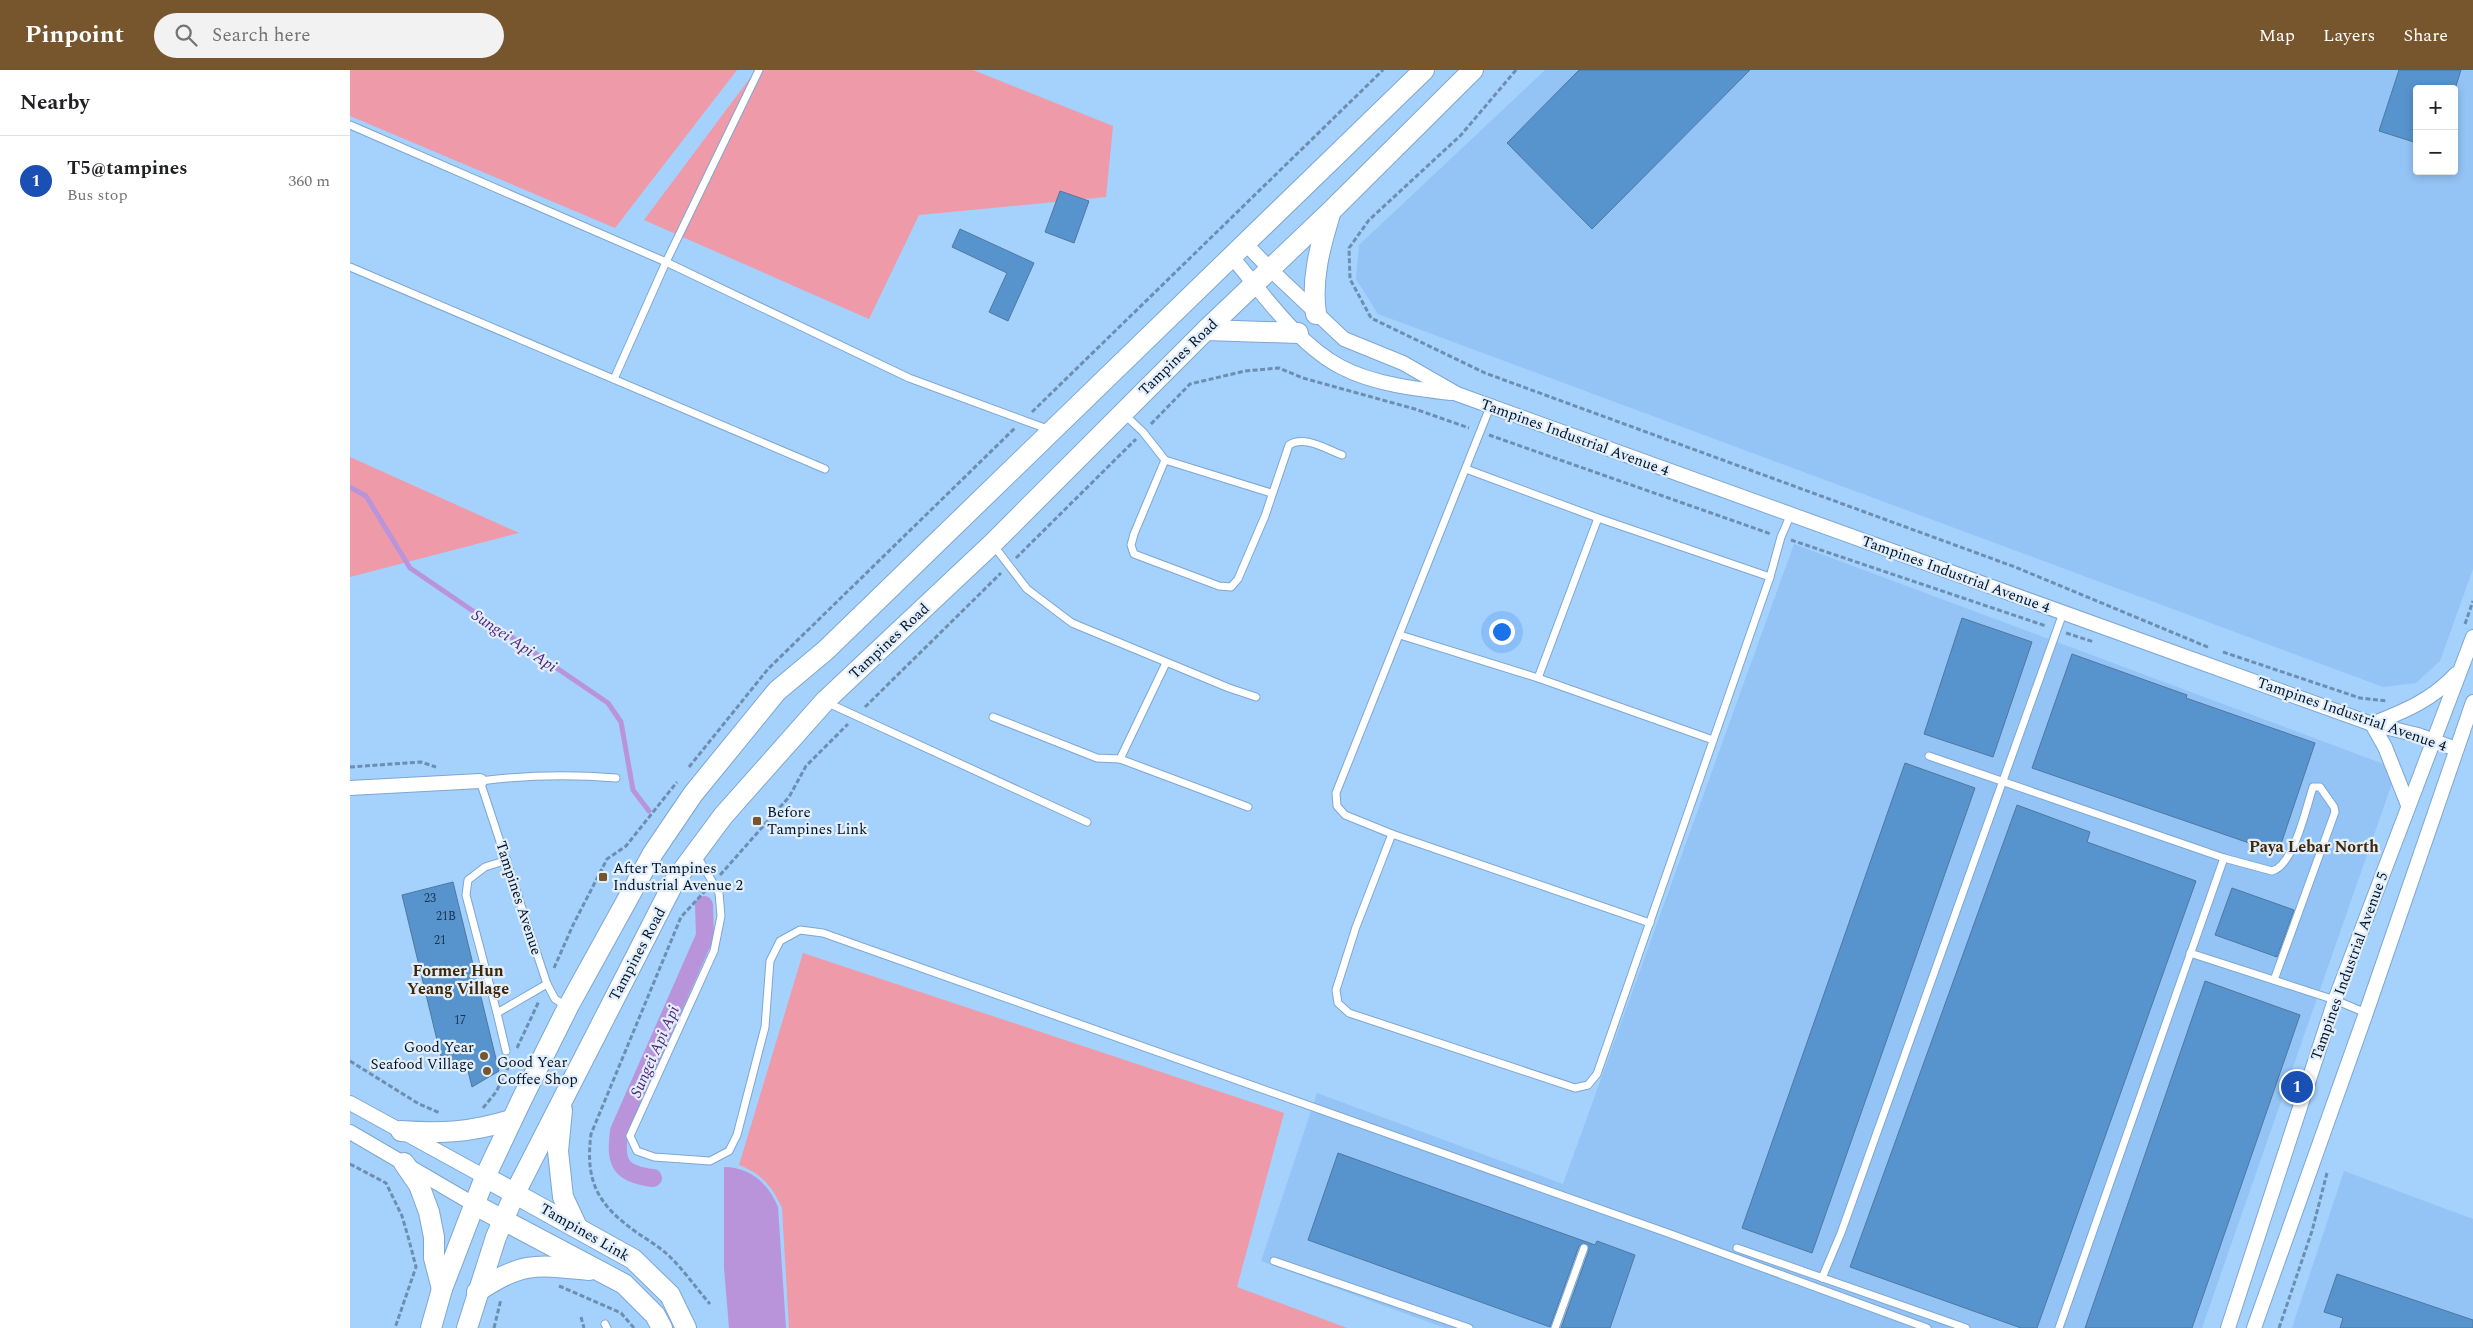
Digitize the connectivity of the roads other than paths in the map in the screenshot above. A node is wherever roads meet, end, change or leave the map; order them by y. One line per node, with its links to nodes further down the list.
1 (759, 70): 7 (lane)
2 (1424, 70): 6 (main road)
3 (1474, 70): 5 (main road, Tampines Road)
4 (350, 125): 7 (lane)
5 (1330, 212): 9 (main road, Tampines Road); 11 (main road)
6 (1238, 250): 9 (street, Tampines Industrial Avenue 4); 10 (street, Tampines Industrial Avenue 4); 18 (main road)
7 (666, 262): 14 (lane); 18 (lane)
8 (350, 267): 14 (lane)
9 (1270, 269): 10 (main road, Tampines Road); 11 (street, Tampines Industrial Avenue 4)
10 (1255, 283): 12 (main road, Tampines Road); 13 (street, Tampines Industrial Avenue 4)
11 (1316, 314): 15 (street, Tampines Industrial Avenue 4)
12 (1206, 330): 13 (main road); 17 (main road, Tampines Road)
13 (1298, 333): 15 (street, Tampines Industrial Avenue 4)
14 (614, 379): 21 (lane)
15 (1457, 394): 16 (street, Tampines Industrial Avenue 4)
16 (1490, 407): 22 (lane); 24 (street, Tampines Industrial Avenue 4)
17 (1122, 412): 20 (lane); 26 (main road, Tampines Road)
18 (1053, 431): 60 (main road)
19 (1342, 454): 23 (lane)
20 (1165, 460): 23 (lane); 23 (lane)
21 (825, 469)
22 (1466, 469): 25 (lane); 30 (lane)
23 (1272, 492)
24 (1791, 514): 27 (lane); 28 (street, Tampines Industrial Avenue 4)
25 (1598, 518): 27 (lane); 33 (lane)
26 (992, 544): 31 (lane); 35 (main road, Tampines Road)
27 (1770, 577): 39 (lane)
28 (2062, 613): 38 (street, Tampines Industrial Avenue 4); 46 (lane)
29 (2468, 633): 32 (street, Tampines Industrial Avenue 5)
30 (1400, 635): 33 (lane); 51 (lane)
31 (1166, 663): 34 (lane); 43 (lane)
32 (2462, 667): 38 (street); 40 (street, Tampines Industrial Avenue 5)
33 (1538, 678): 39 (lane)
34 (1256, 696)
35 (825, 701): 50 (lane); 52 (main road, Tampines Road)
36 (2473, 702): 41 (street, Tampines Industrial Avenue 5)
37 (993, 717): 43 (lane)
38 (2372, 724): 40 (street, Tampines Industrial Avenue 4); 48 (street)
39 (1713, 740): 55 (lane)
40 (2434, 740): 41 (street, Tampines Industrial Avenue 4); 48 (street, Tampines Industrial Avenue 5)
41 (2456, 749): 62 (street, Tampines Industrial Avenue 5)
42 (1929, 756): 46 (lane)
43 (1120, 759): 49 (lane)
44 (616, 778): 45 (lane)
45 (480, 781): 47 (street); 54 (lane, Tampines Avenue)
46 (2003, 781): 53 (lane); 79 (lane)
47 (350, 788)
48 (2408, 805): 59 (street, Tampines Industrial Avenue 5)
49 (1248, 807)
50 (1087, 822)
51 (1392, 834): 55 (lane); 55 (lane)
52 (695, 851): 64 (main road, Tampines Road); 88 (lane)
53 (2224, 858): 56 (lane); 57 (lane)
54 (507, 860): 58 (lane, Tampines Avenue); 61 (lane)
55 (1650, 923)
56 (2190, 954): 57 (lane); 90 (lane)
57 (2274, 980): 59 (lane)
58 (547, 984): 60 (lane, Tampines Avenue); 61 (lane)
59 (2335, 1000): 62 (lane); 91 (street, Tampines Industrial Avenue 5)
60 (568, 1007): 66 (main road)
61 (498, 1013): 63 (lane)
62 (2366, 1013): 92 (street, Tampines Industrial Avenue 5)
63 (506, 1051)
64 (563, 1100): 71 (main road, Tampines Road); 74 (main road)
65 (350, 1102): 67 (street)
66 (512, 1120): 67 (main road); 70 (main road)
67 (401, 1131): 70 (street)
68 (350, 1132): 69 (street)
69 (404, 1163): 72 (street); 80 (main road)
70 (485, 1178): 71 (main road, Tampines Link); 72 (main road)
71 (514, 1193): 73 (main road, Tampines Road); 74 (main road, Tampines Link)
72 (474, 1204): 73 (main road, Tampines Link); 80 (main road)
73 (503, 1219): 78 (main road, Tampines Link); 81 (main road, Tampines Road)
74 (578, 1227): 85 (main road, Tampines Link)
75 (1584, 1248): 87 (lane)
76 (1737, 1248): 79 (lane)
77 (1274, 1261): 86 (lane)
78 (599, 1270): 81 (main road); 84 (main road, Tampines Link)
79 (1822, 1278): 89 (lane)
80 (442, 1289): 82 (main road)
81 (477, 1292): 83 (main road, Tampines Road)
82 (431, 1328)
83 (467, 1328)
84 (662, 1328)
85 (686, 1328)
86 (1469, 1328)
87 (1555, 1328)
88 (1927, 1328)
89 (1966, 1328)
90 (2059, 1328)
91 (2228, 1328)
92 (2254, 1328)

